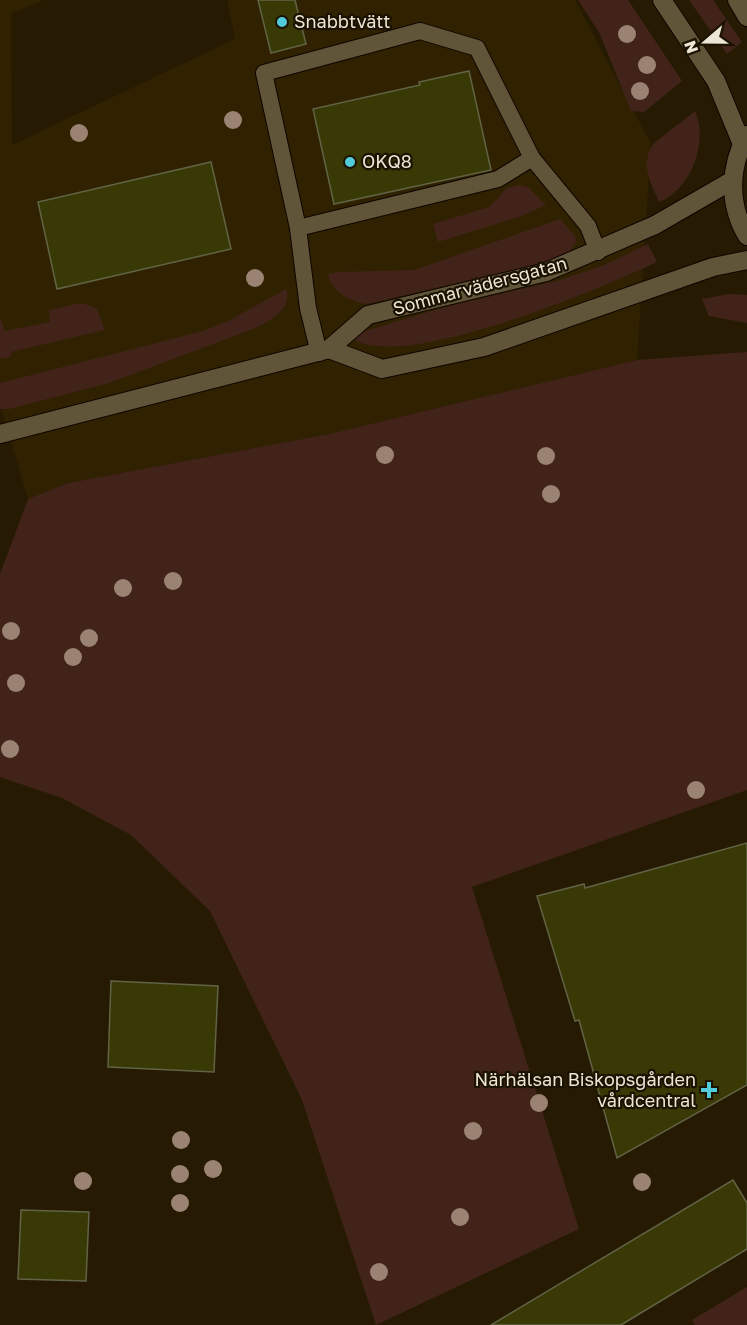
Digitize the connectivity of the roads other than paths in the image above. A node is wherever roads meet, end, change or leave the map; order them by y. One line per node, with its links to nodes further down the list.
1 (662, 0): 4 (street)
2 (737, 0): 3 (street)
3 (747, 17)
4 (744, 139): 6 (street)
5 (532, 158): 7 (lane); 7 (lane); 9 (lane)
6 (733, 180): 8 (street); 9 (street, Sommarvädersgatan)
7 (298, 228): 11 (lane)
8 (747, 236)
9 (597, 252): 11 (street, Sommarvädersgatan)
10 (747, 260): 11 (street)
11 (324, 351): 12 (street, Sommarvädersgatan)
12 (0, 434)

